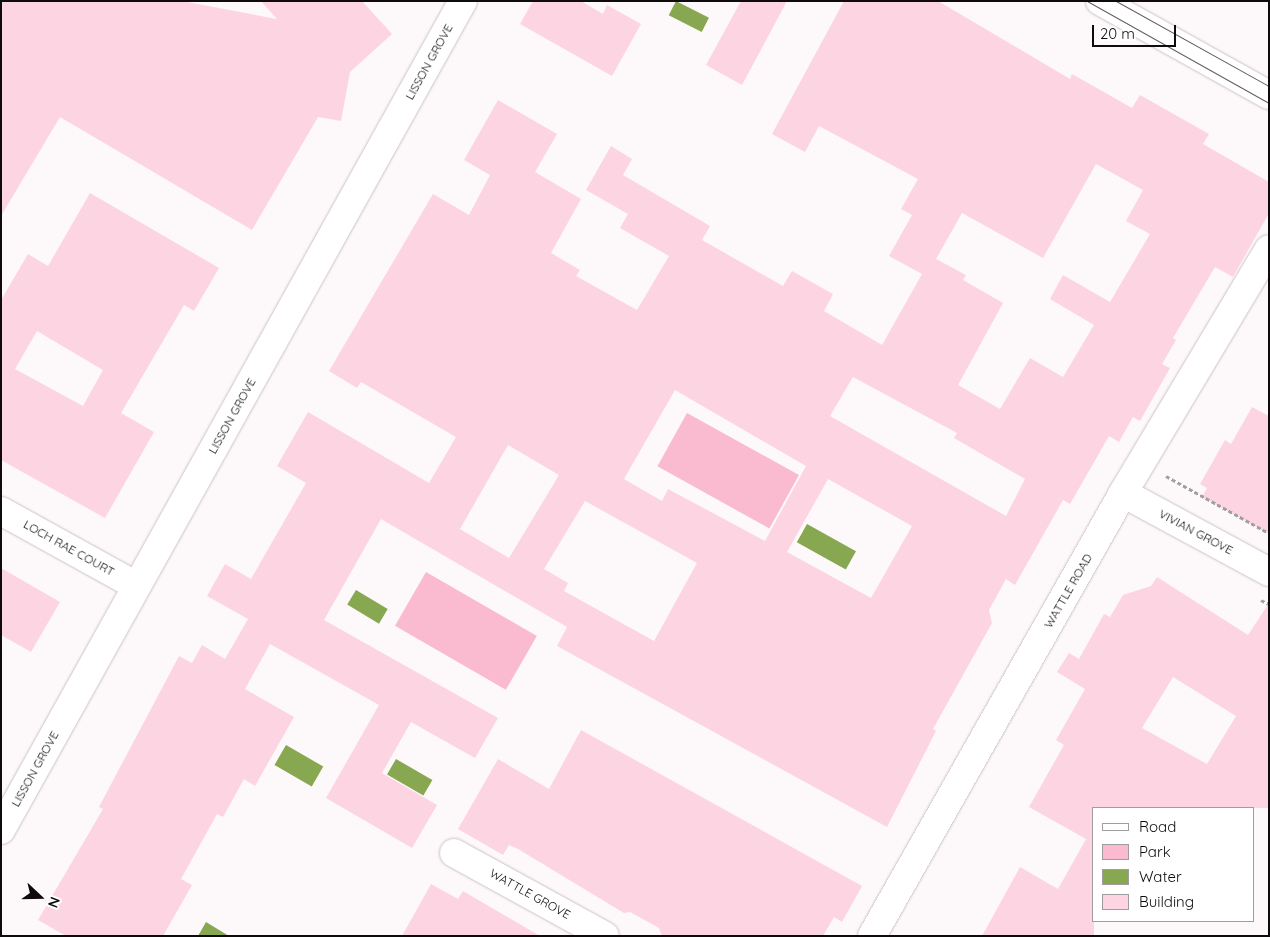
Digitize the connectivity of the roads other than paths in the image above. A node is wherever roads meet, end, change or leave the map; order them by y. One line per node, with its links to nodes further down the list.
1 (463, 1): 8 (street, LISSON GROVE)
2 (1100, 1): 3 (street)
3 (1267, 91)
4 (1269, 249): 5 (street, WATTLE ROAD)
5 (1123, 493): 7 (street, VIVIAN GROVE); 12 (street, WATTLE ROAD)
6 (1, 511): 8 (street, LOCH RAE COURT)
7 (1269, 572)
8 (137, 586): 9 (street, LISSON GROVE)
9 (1, 830)
10 (454, 853): 11 (street, WATTLE GROVE)
11 (605, 936)
12 (872, 936)

